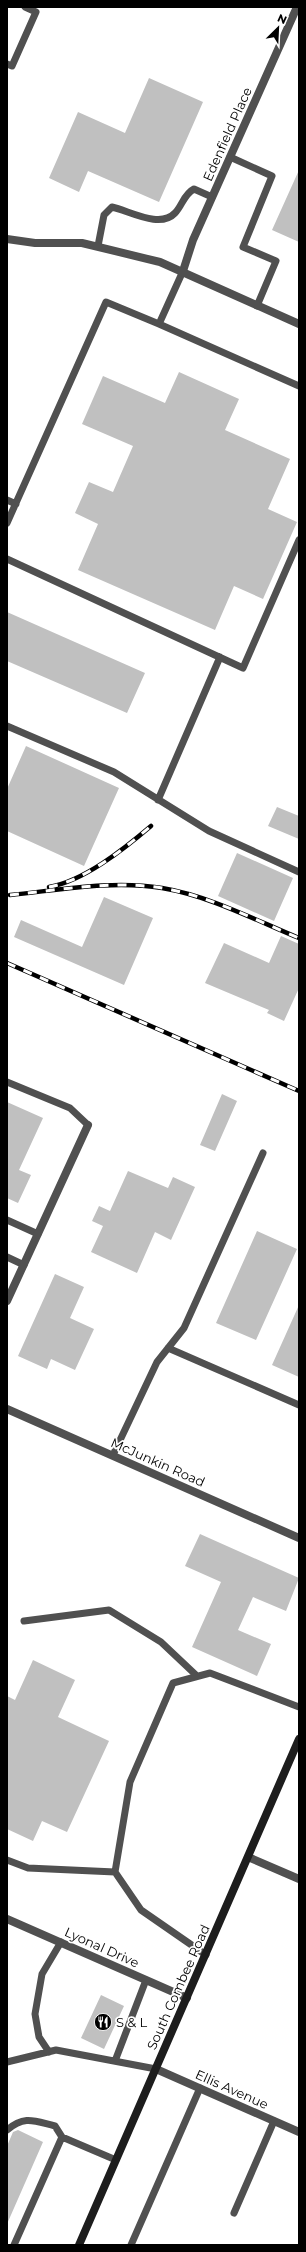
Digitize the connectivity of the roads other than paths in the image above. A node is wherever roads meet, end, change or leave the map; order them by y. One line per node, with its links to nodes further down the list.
1 (25, 7): 3 (lane)
2 (297, 7): 4 (street, Edenfield Place)
3 (7, 64)
4 (230, 157): 5 (street, Edenfield Place); 9 (lane)
5 (212, 197): 7 (lane); 8 (street, Edenfield Place)
6 (7, 240): 7 (street)
7 (98, 246): 8 (street)
8 (182, 271): 9 (street); 10 (lane)
9 (257, 306): 11 (street)
10 (159, 324): 12 (lane); 14 (lane)
11 (299, 324)
12 (299, 386)
13 (7, 500): 14 (lane)
14 (16, 504): 15 (lane)
15 (7, 523)
16 (299, 540): 18 (lane)
17 (7, 559): 18 (lane)
18 (220, 657): 20 (lane)
19 (7, 726): 20 (lane)
20 (158, 800): 21 (lane)
21 (299, 872)
22 (7, 1082): 23 (lane)
23 (88, 1125): 26 (street)
24 (263, 1152): 30 (lane)
25 (7, 1220): 26 (lane)
26 (38, 1234): 28 (street)
27 (7, 1257): 28 (lane)
28 (24, 1265): 29 (street)
29 (7, 1301)
30 (168, 1348): 31 (lane); 33 (lane)
31 (299, 1404)
32 (7, 1408): 33 (street, McJunkin Road)
33 (113, 1455): 34 (street, McJunkin Road)
34 (299, 1538)
35 (24, 1621): 36 (lane)
36 (198, 1676): 37 (lane); 41 (lane)
37 (299, 1707)
38 (299, 1739): 39 (main road, South Combee Road)
39 (248, 1856): 42 (street); 45 (main road, South Combee Road)
40 (7, 1860): 41 (lane)
41 (115, 1872): 45 (lane)
42 (299, 1879)
43 (7, 1919): 44 (street, Lyonal Drive)
44 (61, 1942): 46 (street, Lyonal Drive); 48 (lane)
45 (206, 1955): 47 (main road, South Combee Road)
46 (146, 1980): 47 (street, Lyonal Drive); 49 (lane)
47 (187, 1998): 51 (main road, South Combee Road)
48 (50, 2052): 49 (lane); 50 (lane)
49 (115, 2061): 51 (lane)
50 (7, 2062)
51 (156, 2069): 52 (street, Ellis Avenue); 57 (main road, South Combee Road)
52 (200, 2088): 53 (street, Ellis Avenue); 61 (lane)
53 (274, 2121): 55 (street, Ellis Avenue); 58 (lane)
54 (7, 2130): 56 (lane)
55 (299, 2132)
56 (62, 2137): 57 (lane); 59 (lane)
57 (116, 2160): 60 (main road, South Combee Road)
58 (234, 2213)
59 (14, 2245)
60 (79, 2245)
61 (131, 2245)

